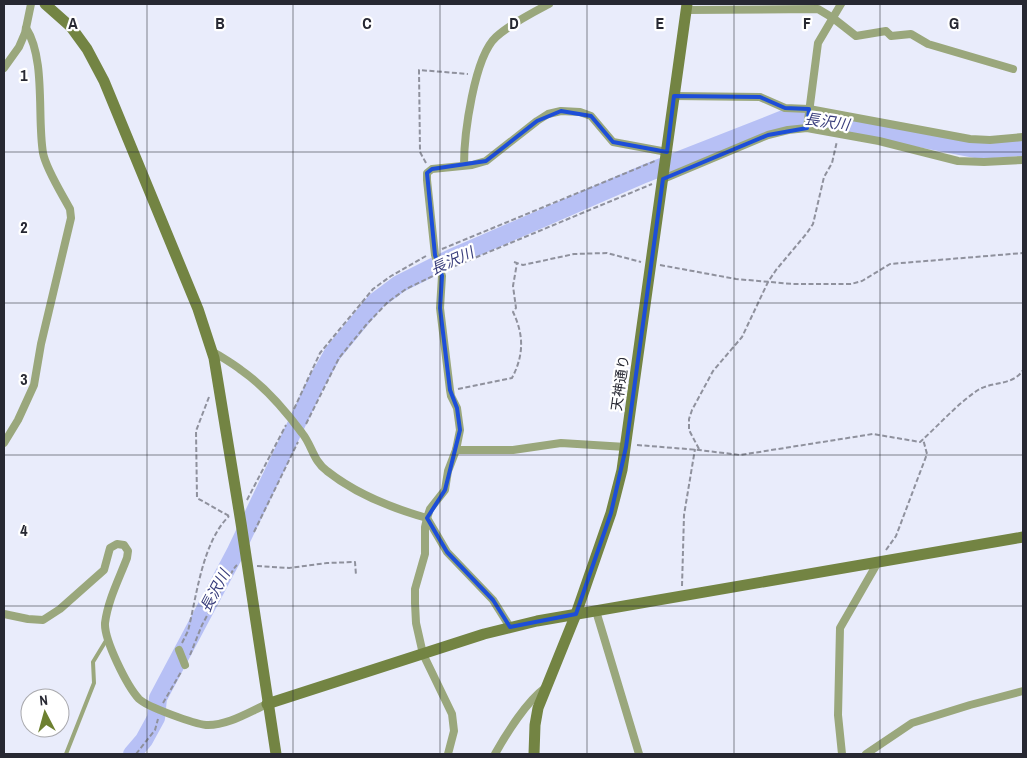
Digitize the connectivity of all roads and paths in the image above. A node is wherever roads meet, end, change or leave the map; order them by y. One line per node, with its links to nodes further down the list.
1 (31, 4): 7 (street)
2 (45, 4): 26 (street)
3 (549, 4): 10 (street)
4 (841, 4): 6 (street)
5 (686, 7): 6 (street); 11 (street, 天神通り)
6 (833, 18): 9 (street); 12 (street)
7 (26, 28): 8 (street); 33 (street)
8 (4, 68)
9 (1013, 69)
10 (478, 75): 18 (street); 19 (path)
11 (674, 96): 12 (street); 16 (street, 天神通り)
12 (809, 109): 13 (street); 15 (street)
13 (807, 128): 14 (street); 20 (street)
14 (839, 134): 17 (street); 25 (path)
15 (1023, 137)
16 (666, 155): 18 (street); 20 (street, 天神通り); 21 (path)
17 (1023, 160)
18 (464, 165): 19 (street)
19 (430, 170): 21 (street)
20 (663, 178): 23 (street, 天神通り); 24 (path)
21 (435, 253): 24 (street); 30 (path)
22 (1023, 253): 25 (path)
23 (652, 264): 25 (path); 29 (path); 34 (street, 天神通り)
24 (441, 272): 29 (street); 31 (path)
25 (768, 282): 37 (path)
26 (212, 351): 28 (street); 30 (street)
27 (1023, 370): 32 (path)
28 (218, 386): 38 (street); 38 (path)
29 (450, 390): 36 (street)
30 (291, 419): 31 (street); 38 (path)
31 (302, 432): 39 (street); 41 (path)
32 (923, 439): 37 (path); 42 (path)
33 (4, 443)
34 (627, 446): 35 (path); 36 (street); 48 (street, 天神通り)
35 (695, 449): 37 (path); 45 (path)
36 (456, 450): 39 (street)
37 (699, 450)
38 (234, 514): 41 (street); 51 (path)
39 (427, 518): 49 (street); 52 (street)
40 (1023, 537): 42 (street)
41 (245, 547): 43 (street)
42 (878, 562): 45 (street); 64 (street)
43 (248, 566): 44 (path); 56 (street)
44 (356, 575)
45 (682, 596): 46 (street)
46 (596, 611): 48 (street); 63 (street)
47 (4, 614): 50 (street)
48 (576, 614): 49 (street); 54 (street, 天神通り)
49 (510, 627): 52 (street)
50 (107, 639): 56 (street); 58 (lane)
51 (179, 650): 53 (street)
52 (423, 654): 56 (street); 60 (street)
53 (185, 664)
54 (546, 688): 61 (street); 62 (street, 天神通り)
55 (1023, 691): 57 (street)
56 (267, 704): 59 (street)
57 (871, 753)
58 (66, 754)
59 (276, 754)
60 (448, 754)
61 (496, 754)
62 (534, 754)
63 (639, 754)
64 (842, 754)

